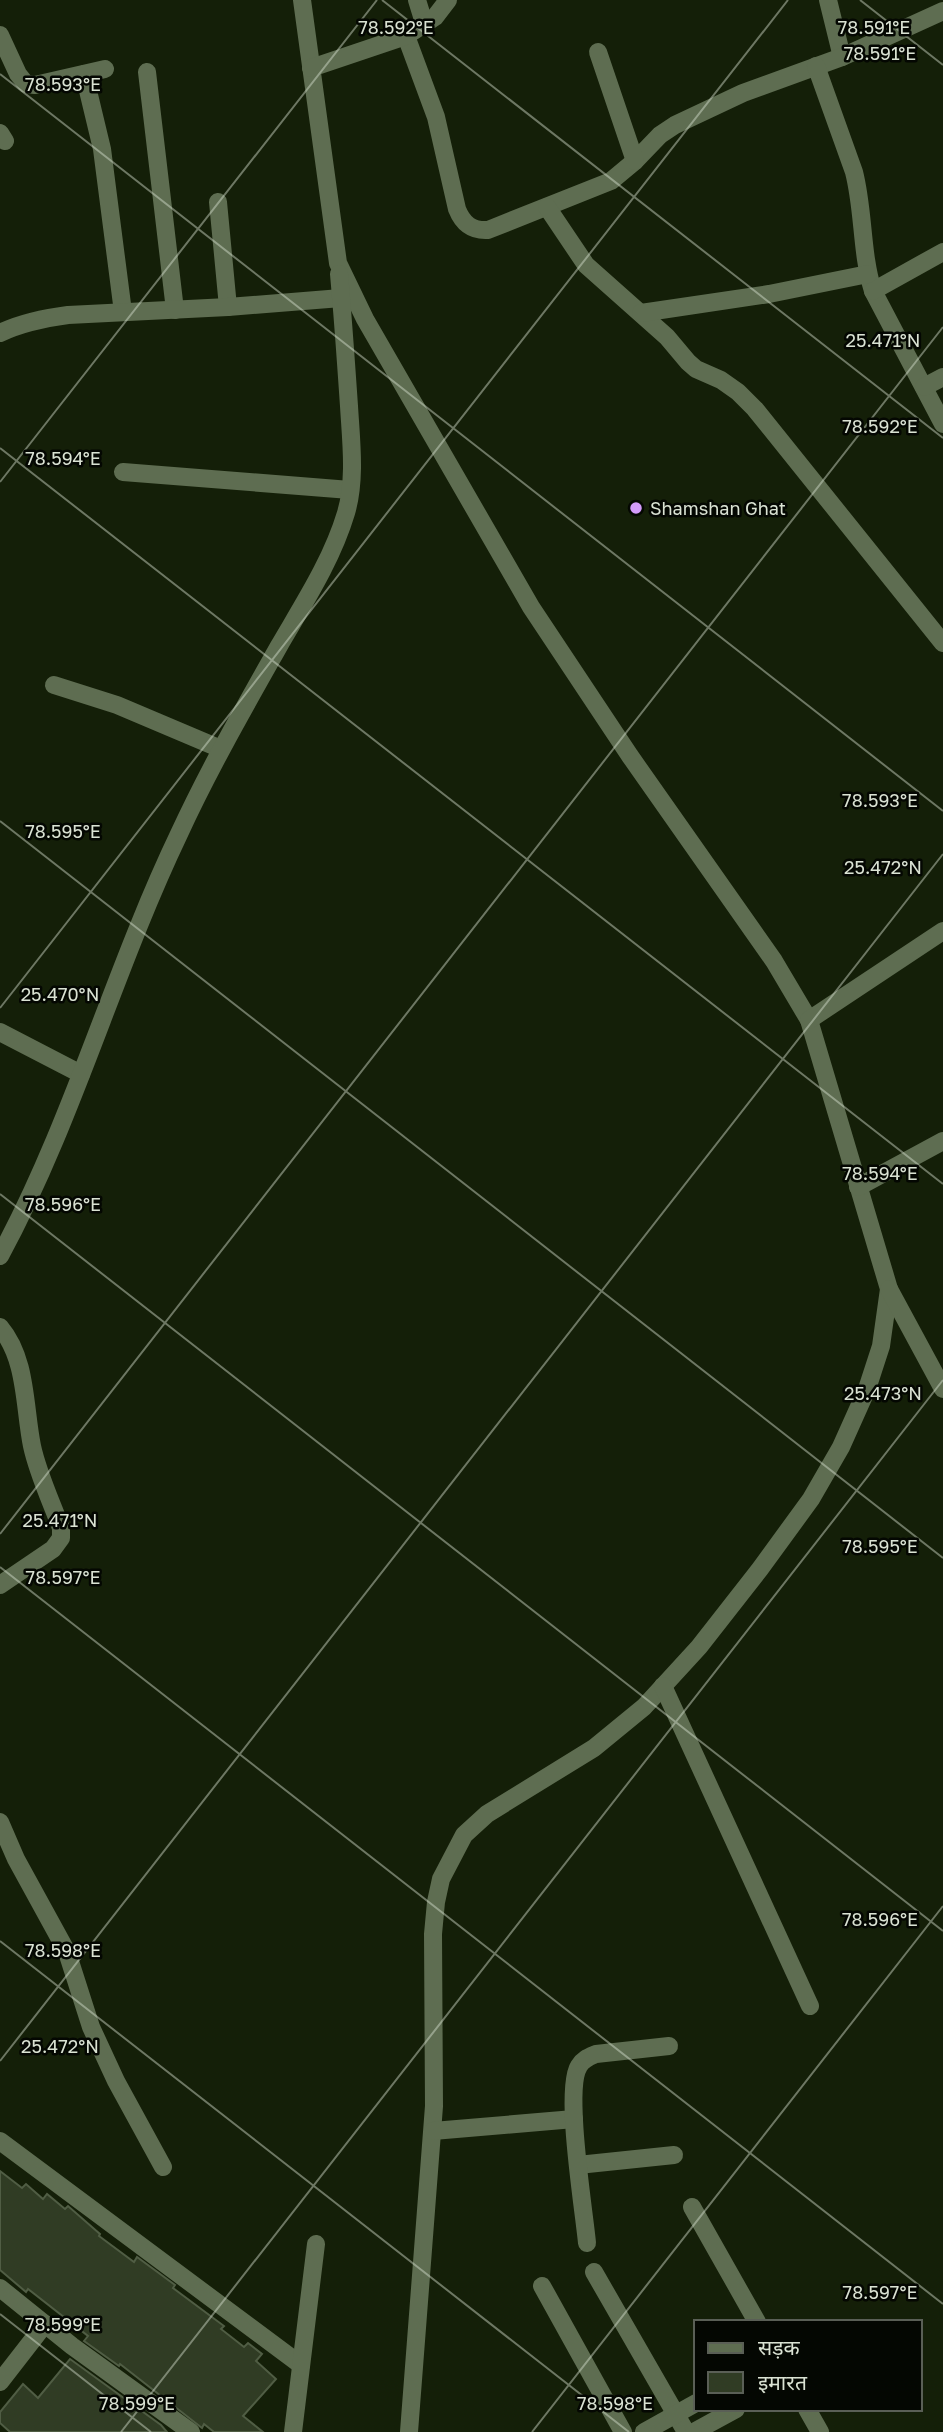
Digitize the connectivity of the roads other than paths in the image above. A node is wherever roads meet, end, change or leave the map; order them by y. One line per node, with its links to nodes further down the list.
1 (302, 0): 12 (street)
2 (417, 0): 6 (street)
3 (448, 0): 6 (street)
4 (828, 0): 10 (street)
5 (943, 10): 10 (street)
6 (425, 26): 8 (street)
7 (0, 34): 15 (street)
8 (407, 36): 12 (street); 18 (street)
9 (597, 52): 16 (street)
10 (842, 57): 11 (street)
11 (816, 66): 16 (street); 21 (street)
12 (311, 68): 20 (street)
13 (105, 69): 15 (street)
14 (146, 72): 24 (street)
15 (84, 75): 25 (street)
16 (635, 161): 18 (street)
17 (218, 202): 23 (street)
18 (547, 207): 26 (street)
19 (943, 252): 21 (street)
20 (338, 263): 22 (street); 37 (street)
21 (870, 283): 26 (street); 29 (street)
22 (341, 298): 23 (street); 32 (street)
23 (228, 307): 24 (street)
24 (175, 310): 25 (street)
25 (123, 312): 27 (street)
26 (641, 313): 33 (street)
27 (4, 327)
28 (943, 377): 29 (street)
29 (924, 387): 30 (street)
30 (943, 424)
31 (123, 472): 32 (street)
32 (350, 490): 35 (street)
33 (943, 643)
34 (54, 685): 35 (street)
35 (221, 749): 39 (street)
36 (943, 931): 37 (street)
37 (809, 1020): 41 (street)
38 (0, 1032): 39 (street)
39 (81, 1074): 42 (street)
40 (943, 1141): 41 (street)
41 (858, 1187): 43 (street)
42 (0, 1256)
43 (888, 1289): 45 (street); 48 (street)
44 (0, 1327): 47 (street)
45 (936, 1360): 46 (street)
46 (943, 1389)
47 (0, 1585)
48 (663, 1686): 50 (street); 53 (street)
49 (0, 1822): 57 (street)
50 (810, 2006)
51 (669, 2046): 52 (street)
52 (574, 2119): 53 (street); 56 (street)
53 (433, 2131): 74 (street)
54 (0, 2141): 66 (street)
55 (674, 2155): 56 (street)
56 (578, 2165): 59 (street)
57 (163, 2166)
58 (692, 2207): 64 (street)
59 (587, 2243)
60 (316, 2244): 66 (street)
61 (594, 2272): 71 (street)
62 (542, 2286): 75 (street)
63 (0, 2288): 65 (street)
64 (756, 2320)
65 (45, 2324): 67 (street); 72 (street)
66 (301, 2365): 73 (street)
67 (0, 2382)
68 (694, 2404): 71 (street)
69 (732, 2411): 78 (street)
70 (808, 2411): 79 (street)
71 (677, 2414): 76 (street); 77 (street)
72 (191, 2432)
73 (293, 2432)
74 (409, 2432)
75 (623, 2432)
76 (644, 2432)
77 (686, 2432)
78 (694, 2432)
79 (820, 2432)

